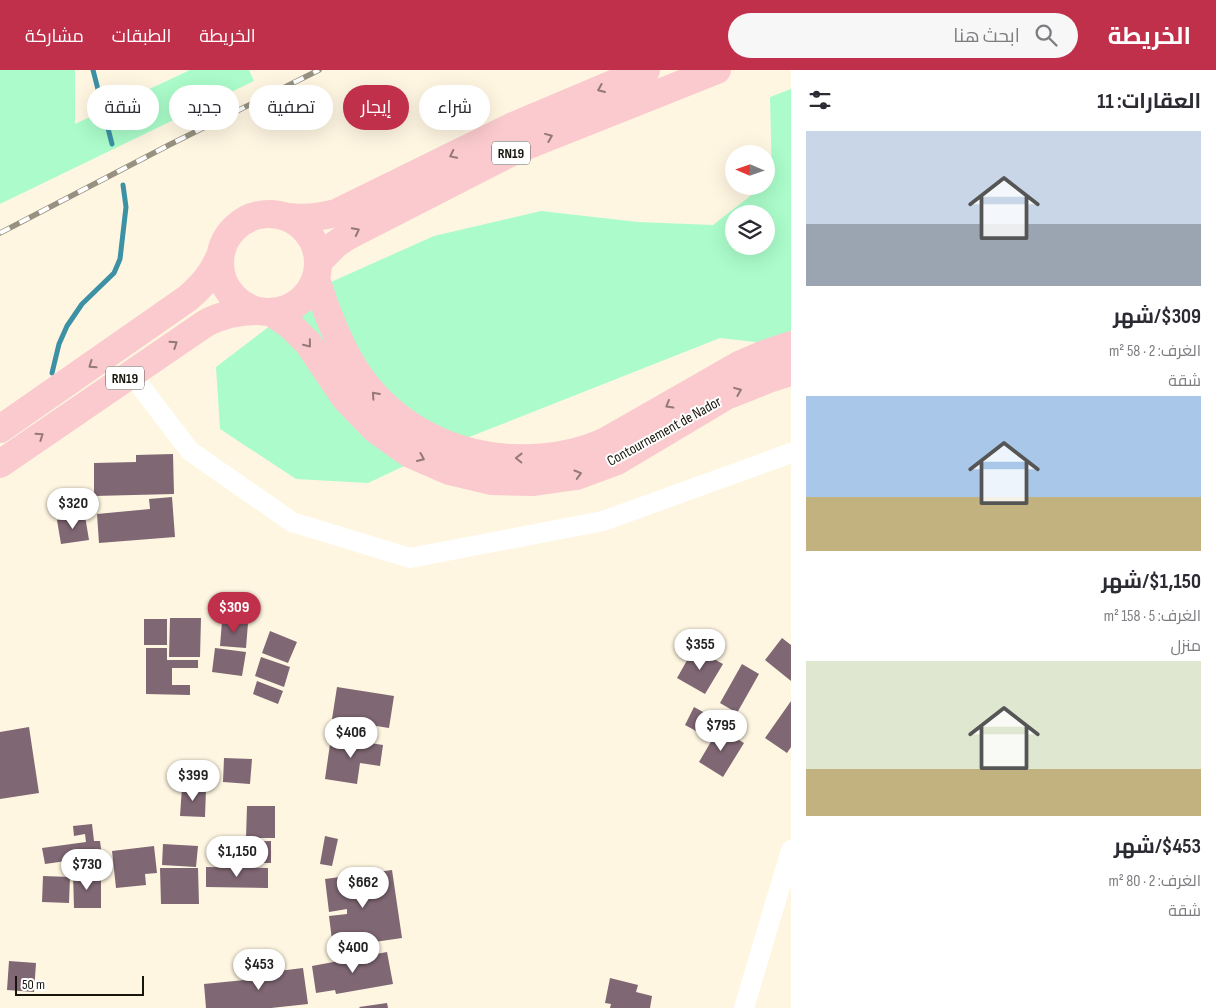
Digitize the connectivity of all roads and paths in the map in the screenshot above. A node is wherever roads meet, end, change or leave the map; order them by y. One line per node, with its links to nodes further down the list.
1 (646, 70): 3 (highway, RN19, one-way to 3)
2 (717, 70): 5 (highway, RN19, one-way to 2)
3 (289, 217): 4 (highway); 5 (highway)
4 (220, 256): 6 (highway); 8 (highway, RN19)
5 (317, 270): 6 (highway); 7 (highway, Contournement de Nador, one-way to 5)
6 (265, 312): 9 (highway, Contournement de Nador, one-way to 9); 10 (highway, RN19, one-way to 6)
7 (791, 345)
8 (116, 349): 10 (highway); 11 (highway, RN19, one-way to 11)
9 (791, 372)
10 (131, 374): 12 (street); 13 (highway, RN19, one-way to 10)
11 (0, 429)
12 (791, 453)
13 (0, 464)
14 (791, 850): 15 (street)
15 (744, 1008)

